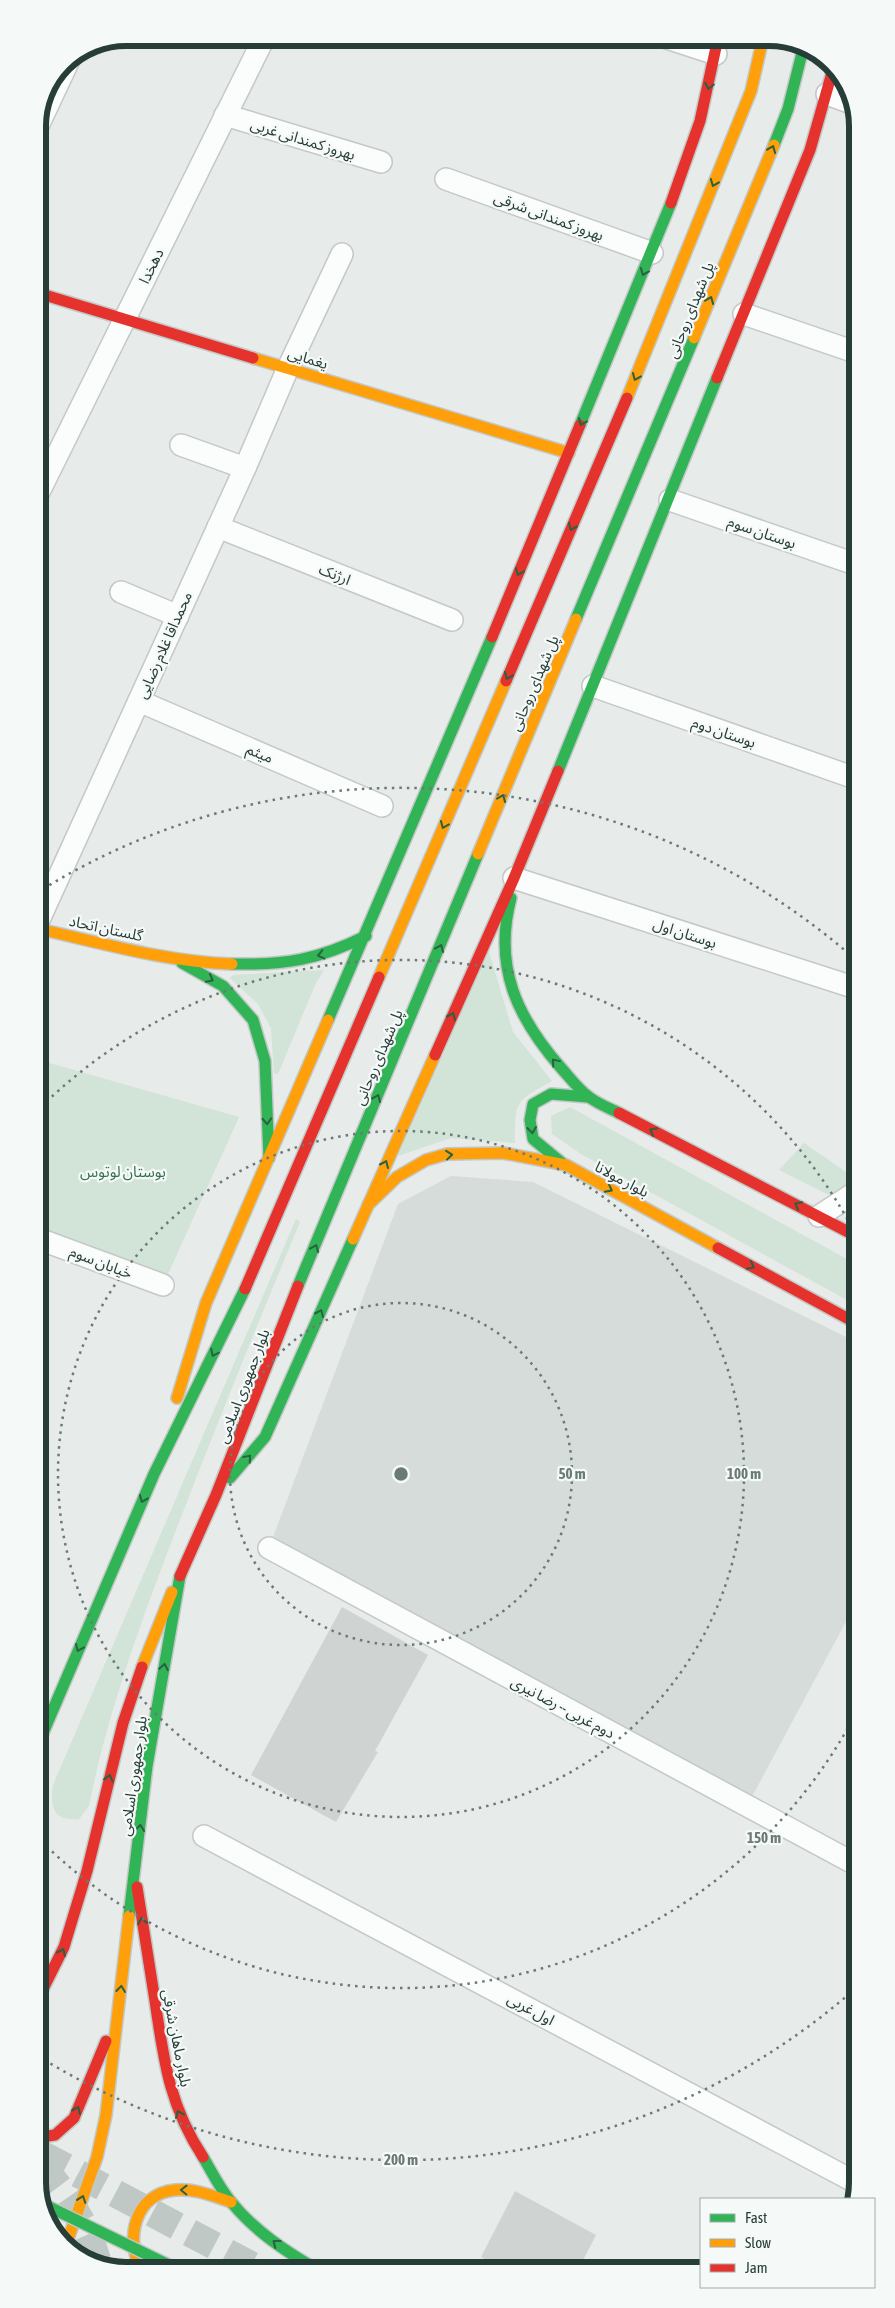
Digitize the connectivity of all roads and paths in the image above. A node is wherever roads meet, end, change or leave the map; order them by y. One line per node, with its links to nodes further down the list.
1 (260, 46): 8 (street, دهخدا)
2 (717, 46): 11 (main road, one-way to 11)
3 (761, 46): 49 (main road, پل شهدای روحانی, one-way to 49)
4 (802, 54): 48 (main road, پل شهدای روحانی, one-way to 4)
5 (831, 77): 6 (main road)
6 (827, 94): 7 (street); 14 (main road)
7 (844, 100)
8 (225, 116): 9 (street, بهروز کمندانی غربی); 15 (street, دهخدا)
9 (381, 162)
10 (446, 179): 11 (street, بهروز کمندانی شرقی)
11 (652, 253): 19 (main road, one-way to 19)
12 (342, 254): 17 (street, محمداقا غلام رضایی)
13 (46, 294): 15 (main road, یغمایی)
14 (744, 314): 16 (street); 22 (main road)
15 (125, 319): 17 (main road, یغمایی); 21 (street, دهخدا)
16 (849, 350)
17 (288, 368): 19 (main road, یغمایی); 20 (street, محمداقا غلام رضایی)
18 (181, 445): 20 (street)
19 (569, 453): 35 (main road, one-way to 35)
20 (245, 468): 23 (street, محمداقا غلام رضایی)
21 (46, 478)
22 (670, 500): 24 (street, بوستان سوم); 28 (main road)
23 (218, 527): 26 (street, محمداقا غلام رضایی); 27 (street, ارژنک)
24 (849, 562)
25 (121, 592): 26 (street)
26 (178, 616): 29 (street, محمداقا غلام رضایی)
27 (452, 620)
28 (593, 686): 30 (street, بوستان دوم); 32 (main road)
29 (139, 701): 31 (street, میثم); 33 (street, محمداقا غلام رضایی)
30 (849, 776)
31 (382, 806)
32 (514, 878): 37 (street, بوستان اول); 38 (main road, one-way to 32); 42 (main road, one-way to 32)
33 (46, 905)
34 (46, 930): 36 (main road, گلستان اتحاد)
35 (366, 936): 36 (main road, one-way to 36); 39 (main road)
36 (167, 956): 39 (main road, one-way to 39)
37 (849, 986)
38 (588, 1097): 40 (main road, one-way to 40); 43 (main road, one-way to 38)
39 (269, 1158): 49 (main road)
40 (566, 1166): 42 (main road, بلوار مولانا, one-way to 40); 47 (main road, بلوار مولانا, one-way to 47)
41 (849, 1197): 43 (street)
42 (366, 1208): 50 (main road, one-way to 42)
43 (819, 1216): 44 (main road)
44 (849, 1232)
45 (46, 1241): 46 (street, خیابان سوم)
46 (163, 1285)
47 (849, 1319)
48 (282, 1325): 50 (main road, بلوار جمهوری اسلامی)
49 (154, 1474): 53 (main road, one-way to 53)
50 (216, 1495): 52 (main road, بلوار جمهوری اسلامی)
51 (269, 1548): 55 (street, دوم غربی -- رضا نیری)
52 (181, 1570): 56 (main road, بلوار جمهوری اسلامی, one-way to 52); 57 (main road, one-way to 52)
53 (46, 1726)
54 (204, 1836): 60 (street, اول غربی)
55 (849, 1861)
56 (135, 1876): 58 (main road, بلوار جمهوری اسلامی, one-way to 56); 61 (main road, بلوار ماهان شرقی, one-way to 56)
57 (46, 1984)
58 (118, 2011): 59 (main road, one-way to 58); 63 (main road, بلوار جمهوری اسلامی, one-way to 58)
59 (46, 2136)
60 (849, 2179)
61 (231, 2202): 64 (main road, one-way to 64); 66 (main road, بلوار ماهان شرقی, one-way to 61)
62 (51, 2208): 65 (main road, bridge)
63 (69, 2237)
64 (136, 2262)
65 (163, 2262)
66 (303, 2262)

